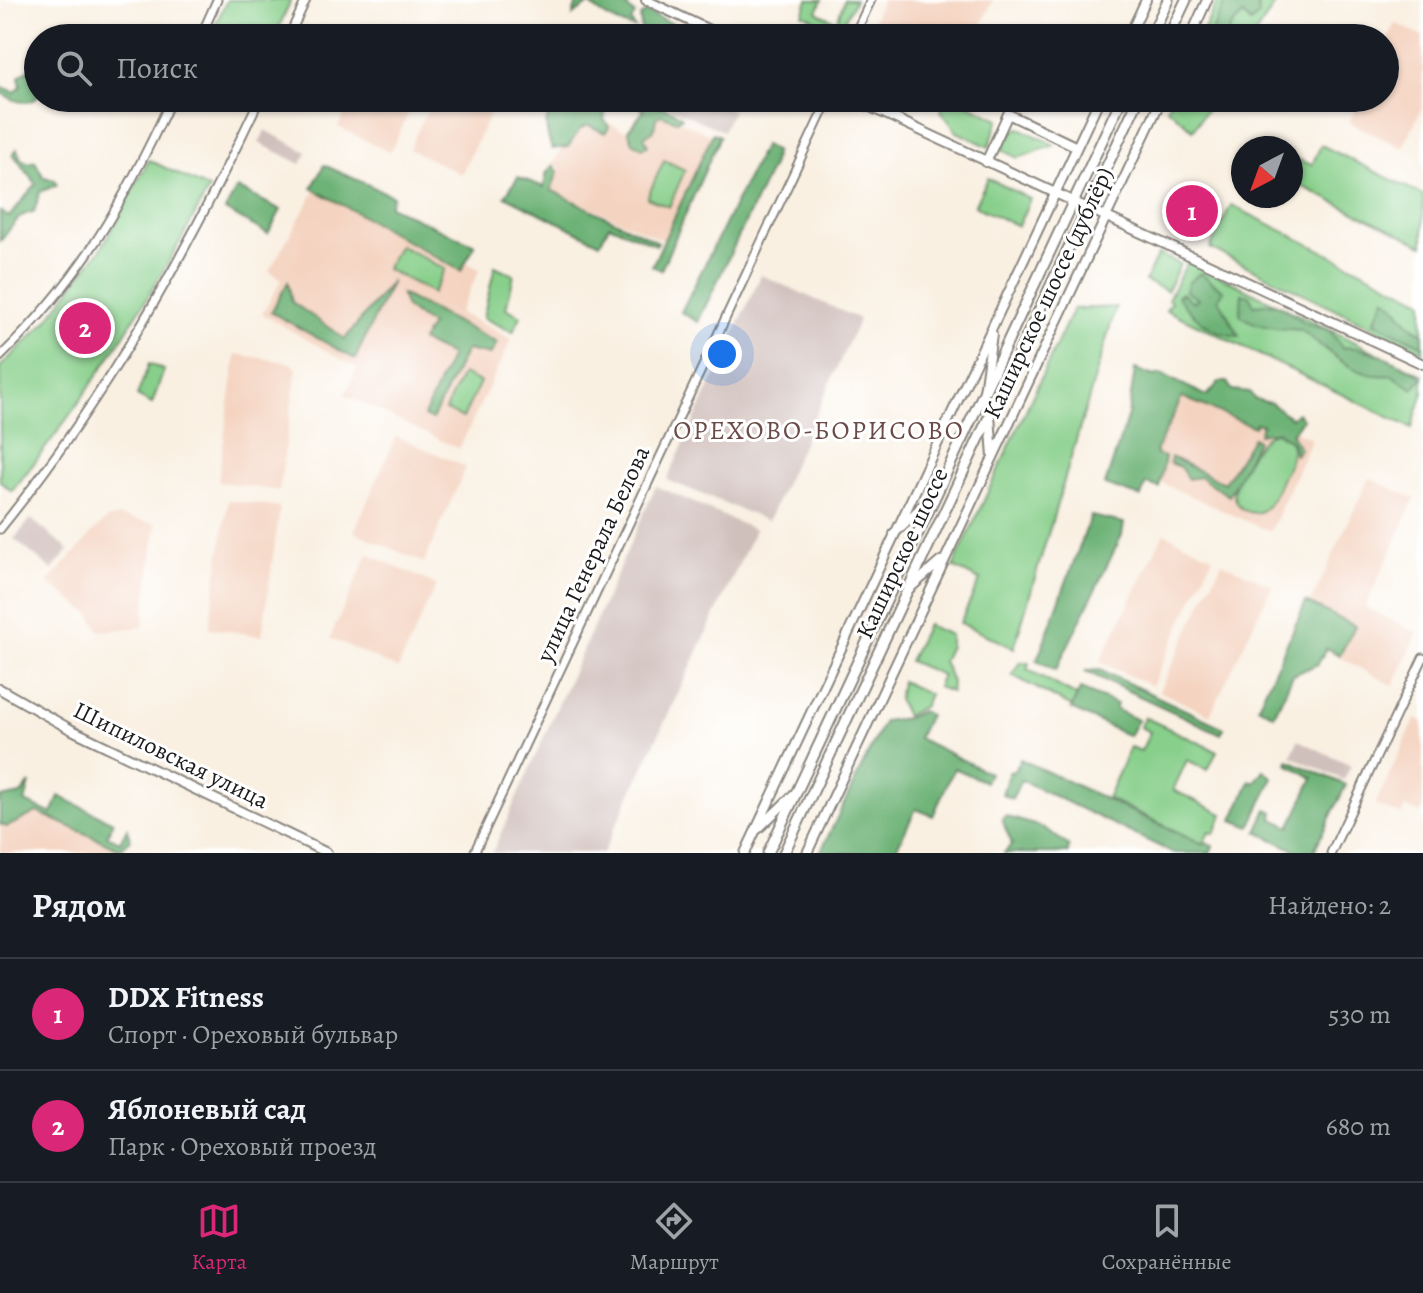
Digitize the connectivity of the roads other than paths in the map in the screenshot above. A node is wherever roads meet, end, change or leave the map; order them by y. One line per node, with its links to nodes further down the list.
1 (217, 0): 9 (street)
2 (306, 0): 10 (street)
3 (646, 0): 11 (main road)
4 (871, 0): 12 (street)
5 (1146, 0): 13 (main road)
6 (1168, 0): 14 (main road)
7 (1186, 0): 15 (main road)
8 (1207, 0): 16 (main road)
9 (206, 24)
10 (295, 24)
11 (697, 24)
12 (860, 24)
13 (1135, 24)
14 (1157, 24)
15 (1175, 24)
16 (1196, 24)
17 (165, 112): 32 (street)
18 (253, 112): 38 (street)
19 (822, 112): 47 (street, улица Генерала Белова)
20 (881, 112): 26 (main road)
21 (1093, 112): 25 (main road, Каширское шоссе (дублёр))
22 (1115, 112): 28 (main road, Каширское шоссе)
23 (1132, 112): 29 (main road, Каширское шоссе)
24 (1156, 112): 30 (main road, Каширское шоссе (дублёр))
25 (1077, 147): 26 (main road); 27 (main road, Каширское шоссе (дублёр))
26 (986, 162): 27 (main road)
27 (1055, 193): 28 (main road); 31 (main road, Каширское шоссе (дублёр))
28 (1073, 202): 29 (main road); 34 (main road, Каширское шоссе)
29 (1087, 208): 30 (main road); 35 (main road, Каширское шоссе)
30 (1107, 217): 33 (main road); 36 (main road, Каширское шоссе (дублёр))
31 (995, 318): 34 (main road); 39 (main road, Каширское шоссе (дублёр))
32 (0, 357)
33 (1423, 364)
34 (983, 397): 37 (main road, Каширское шоссе)
35 (990, 414): 36 (main road); 41 (main road, Каширское шоссе)
36 (993, 458): 40 (main road, Каширское шоссе (дублёр))
37 (941, 487): 39 (main road); 44 (main road, Каширское шоссе)
38 (0, 529)
39 (890, 537): 45 (main road, Каширское шоссе (дублёр))
40 (947, 555): 41 (main road); 51 (main road, Каширское шоссе (дублёр))
41 (906, 591): 50 (main road, Каширское шоссе)
42 (1423, 658): 52 (street)
43 (0, 689): 46 (main road, Шипиловская улица)
44 (798, 791): 45 (main road); 49 (main road, Каширское шоссе)
45 (753, 834): 48 (main road, Каширское шоссе (дублёр))
46 (327, 853)
47 (474, 853)
48 (745, 853)
49 (768, 853)
50 (784, 853)
51 (807, 853)
52 (1331, 853)

